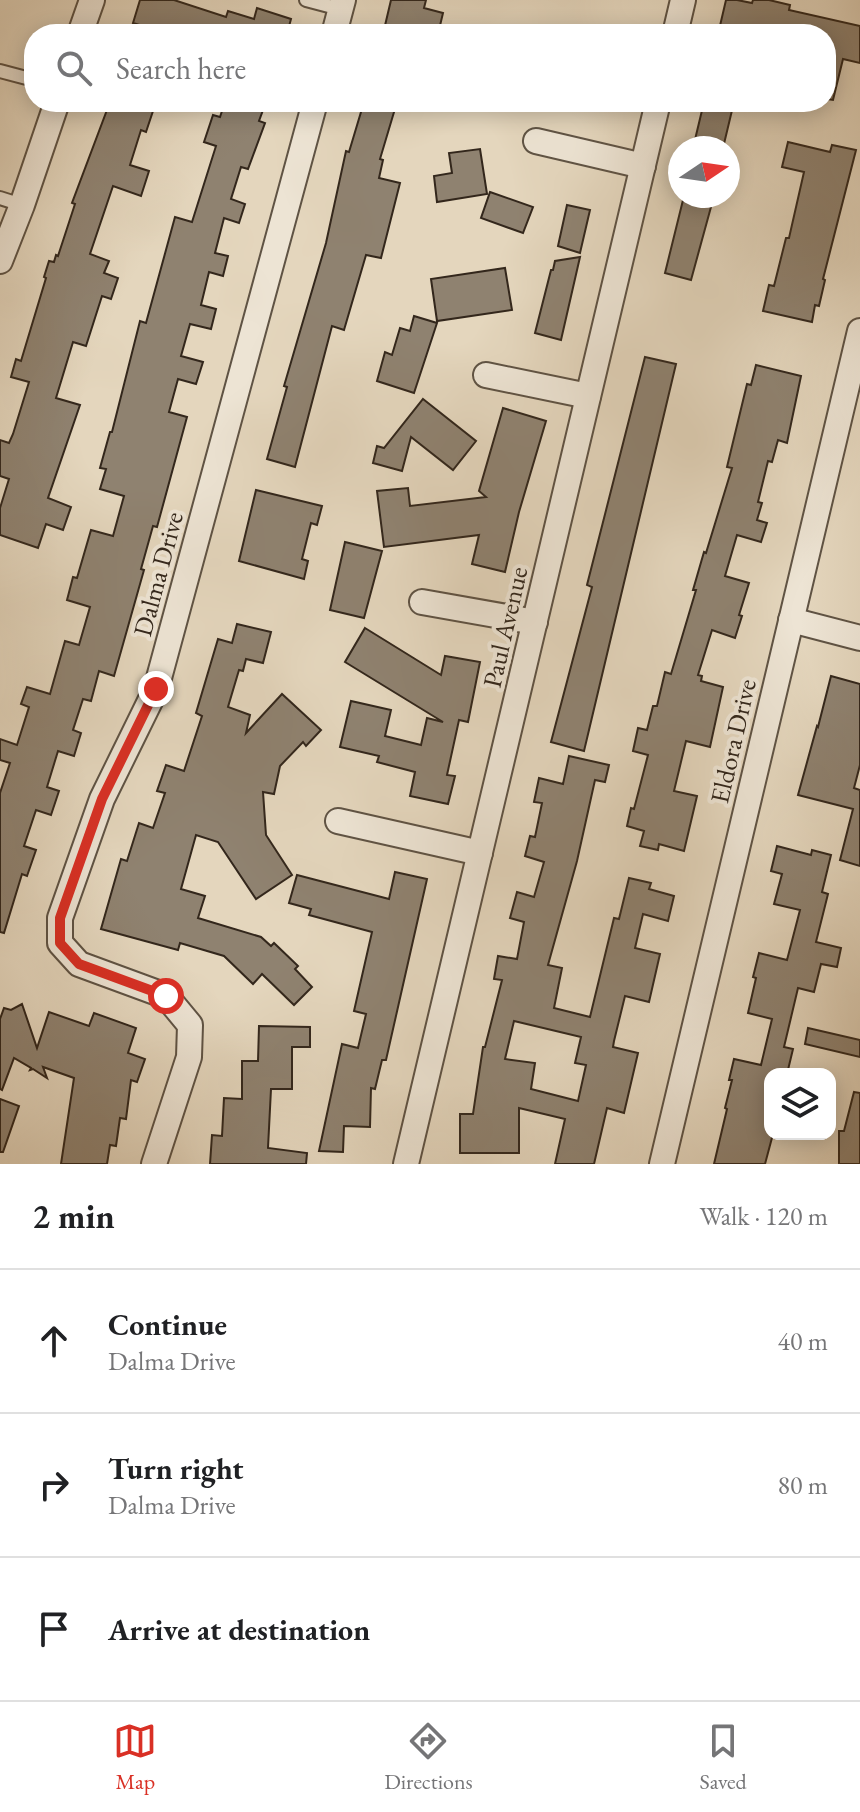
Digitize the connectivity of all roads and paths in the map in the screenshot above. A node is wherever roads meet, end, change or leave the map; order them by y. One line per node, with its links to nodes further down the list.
1 (92, 0): 5 (street)
2 (306, 0): 4 (lane)
3 (683, 0): 7 (street)
4 (342, 4): 6 (street)
5 (84, 24)
6 (337, 24)
7 (677, 24)
8 (0, 71): 9 (lane)
9 (24, 77)
10 (52, 112): 15 (street)
11 (312, 112): 26 (street, Dalma Drive)
12 (656, 112): 14 (street, Paul Avenue)
13 (536, 141): 14 (street)
14 (643, 166): 19 (street, Paul Avenue)
15 (11, 202): 16 (street)
16 (0, 261)
17 (860, 331): 21 (street, Eldora Drive)
18 (486, 375): 19 (street)
19 (588, 396): 22 (street, Paul Avenue)
20 (422, 602): 22 (street)
21 (791, 620): 23 (street); 28 (street, Eldora Drive)
22 (535, 622): 25 (street, Paul Avenue)
23 (860, 638)
24 (338, 821): 25 (street)
25 (480, 853): 27 (street, Paul Avenue)
26 (154, 1164)
27 (406, 1164)
28 (662, 1164)

